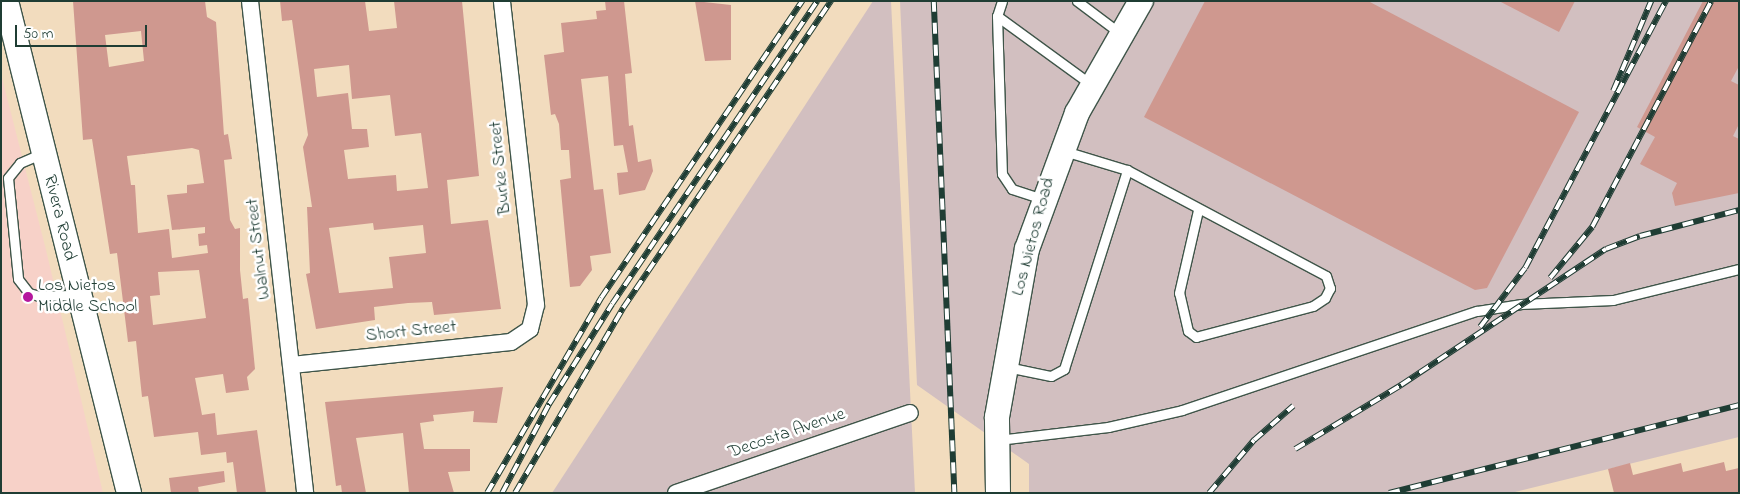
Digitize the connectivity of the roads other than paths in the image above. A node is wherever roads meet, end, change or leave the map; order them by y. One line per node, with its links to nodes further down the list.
1 (6, 1): 11 (street, Rivera Road)
2 (250, 1): 18 (street, Walnut Street)
3 (502, 1): 17 (street, Burke Street)
4 (1002, 1): 7 (lane)
5 (1077, 1): 8 (lane)
6 (1141, 1): 8 (street, Los Nietos Road)
7 (997, 16): 9 (lane); 13 (lane)
8 (1121, 34): 9 (street, Los Nietos Road)
9 (1092, 85): 10 (street, Los Nietos Road)
10 (1061, 150): 12 (lane); 13 (street, Los Nietos Road)
11 (43, 153): 16 (street, Rivera Road); 16 (lane)
12 (1127, 170): 14 (lane); 19 (lane)
13 (1043, 199): 19 (street, Los Nietos Road)
14 (1198, 210): 14 (lane)
15 (1739, 269): 21 (lane)
16 (77, 295): 22 (street, Rivera Road)
17 (530, 329): 18 (street, Short Street)
18 (292, 365): 23 (street, Walnut Street)
19 (1005, 367): 21 (street, Los Nietos Road)
20 (910, 413): 24 (street, Decosta Avenue)
21 (998, 440): 25 (street, Los Nietos Road)
22 (128, 493)
23 (305, 493)
24 (676, 493)
25 (998, 493)

